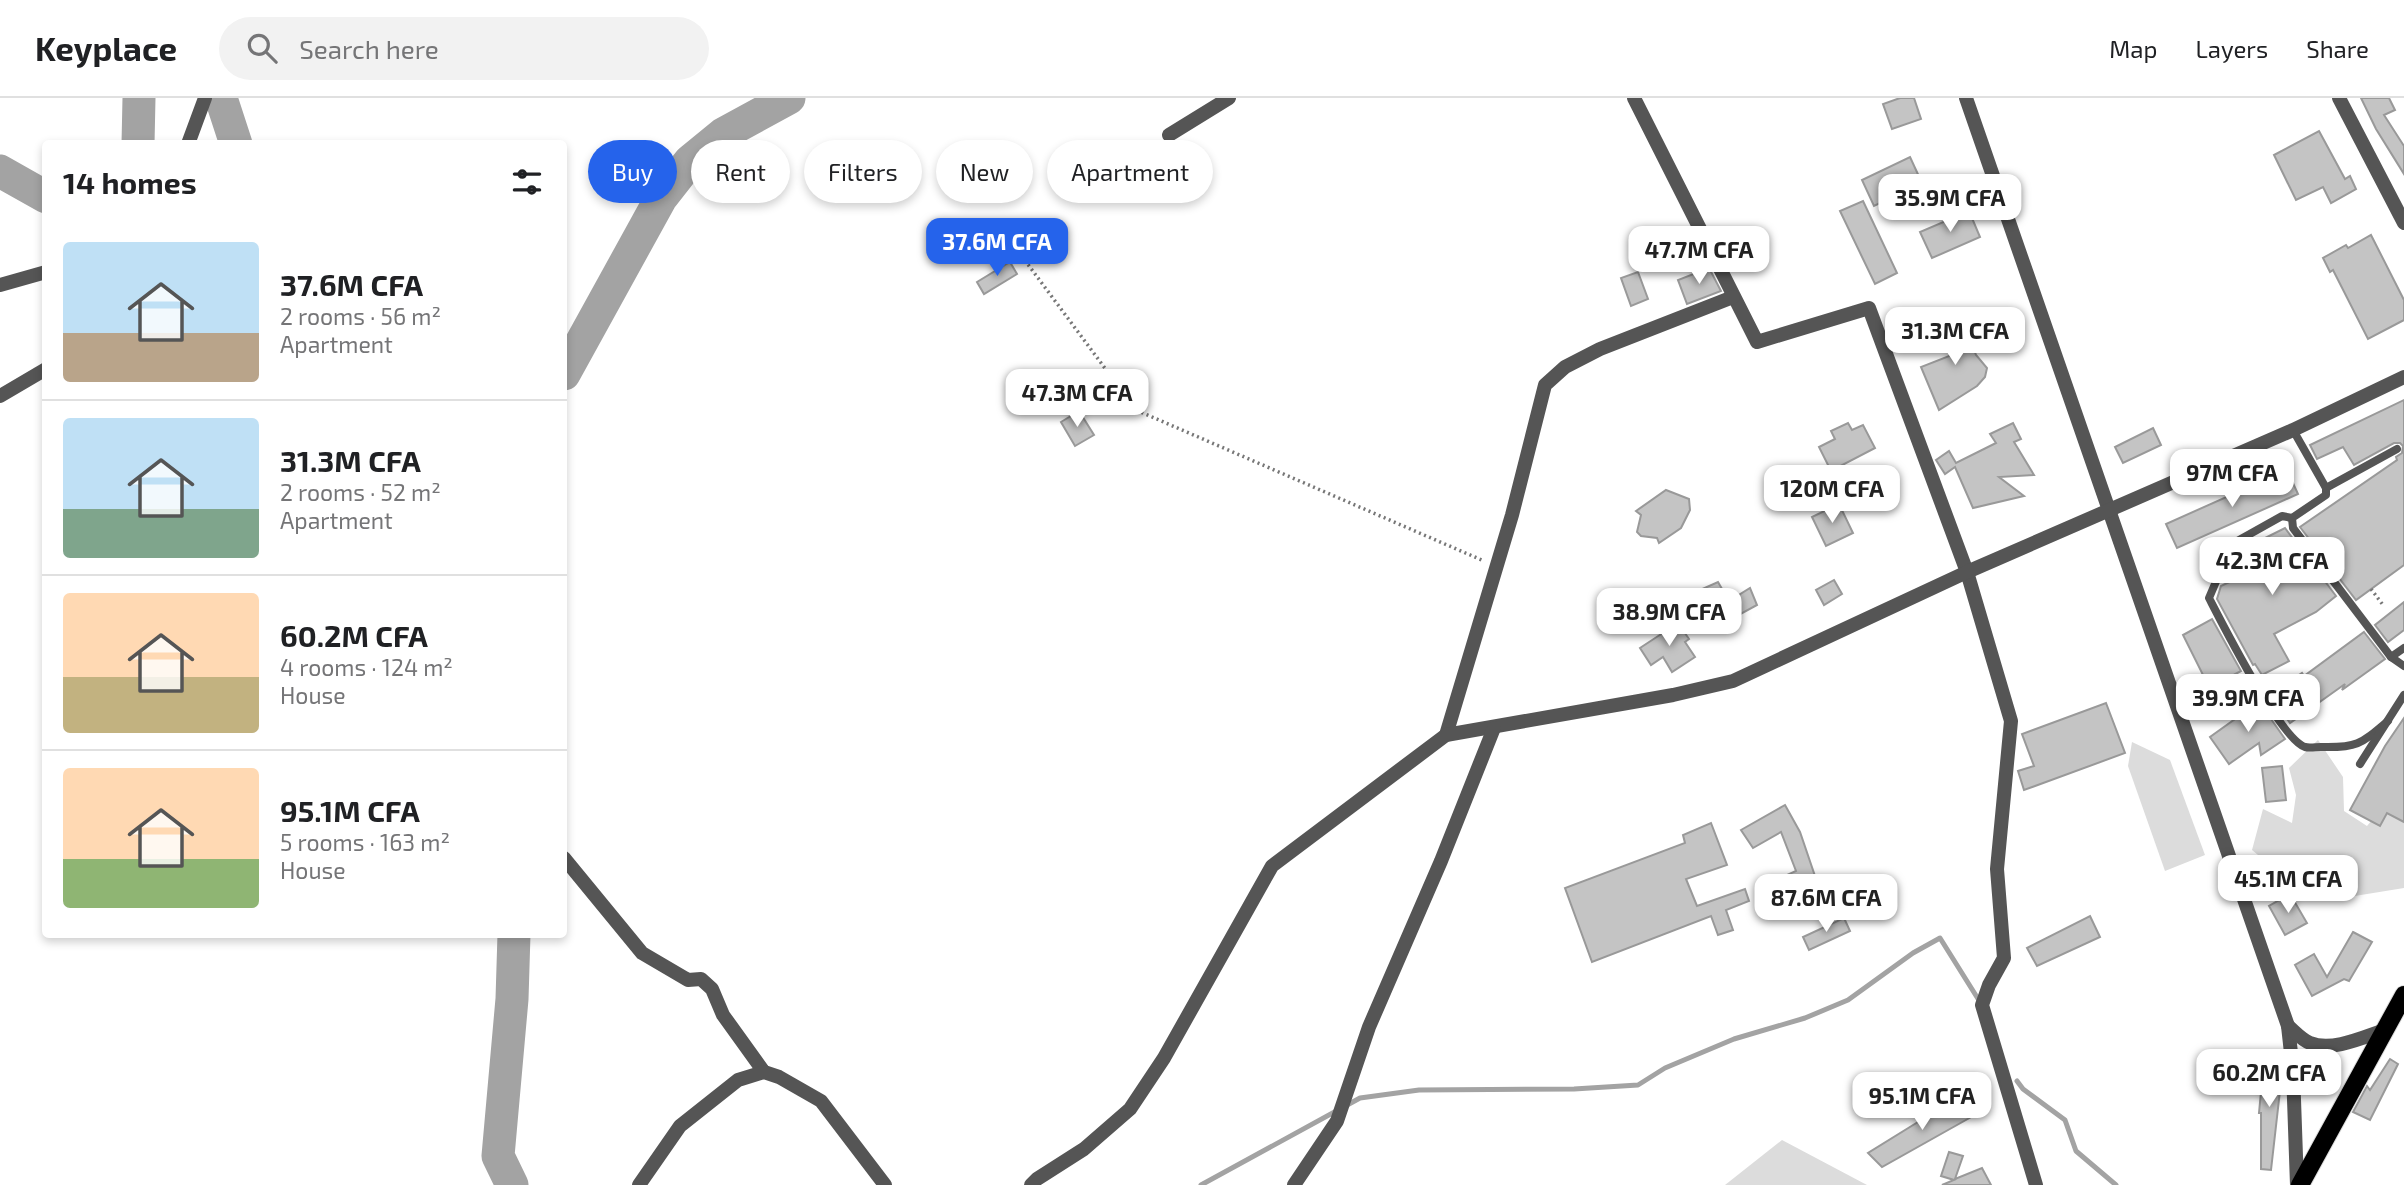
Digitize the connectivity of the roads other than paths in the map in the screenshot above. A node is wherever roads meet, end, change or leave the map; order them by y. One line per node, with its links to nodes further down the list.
1 (205, 98): 7 (street)
2 (1229, 98): 6 (street)
3 (1634, 98): 12 (street)
4 (1966, 98): 19 (street)
5 (2339, 98): 8 (street)
6 (1169, 135)
7 (189, 140)
8 (2399, 202): 9 (street)
9 (2404, 223)
10 (42, 273): 11 (street)
11 (0, 285)
12 (1733, 297): 21 (street); 28 (street)
13 (42, 371): 15 (street)
14 (2404, 377): 16 (street)
15 (0, 396)
16 (2293, 430): 18 (lane); 19 (street)
17 (2397, 449): 18 (lane)
18 (2326, 488): 20 (lane)
19 (2108, 512): 21 (street); 32 (street)
20 (2292, 518): 23 (lane); 26 (lane)
21 (1967, 572): 27 (street); 39 (street)
22 (2404, 648): 23 (lane)
23 (2391, 657): 24 (lane)
24 (2404, 666)
25 (2404, 695): 26 (lane)
26 (2388, 721): 29 (lane)
27 (1494, 728): 28 (street); 38 (street)
28 (1446, 735): 37 (street)
29 (2360, 764)
30 (567, 862): 34 (street)
31 (2404, 995): 33 (main road)
32 (2288, 1026): 33 (street); 40 (street)
33 (2385, 1030): 40 (main road)
34 (764, 1072): 35 (street); 36 (street)
35 (639, 1185)
36 (885, 1185)
37 (1031, 1185)
38 (1294, 1185)
39 (2036, 1185)
40 (2299, 1185)

